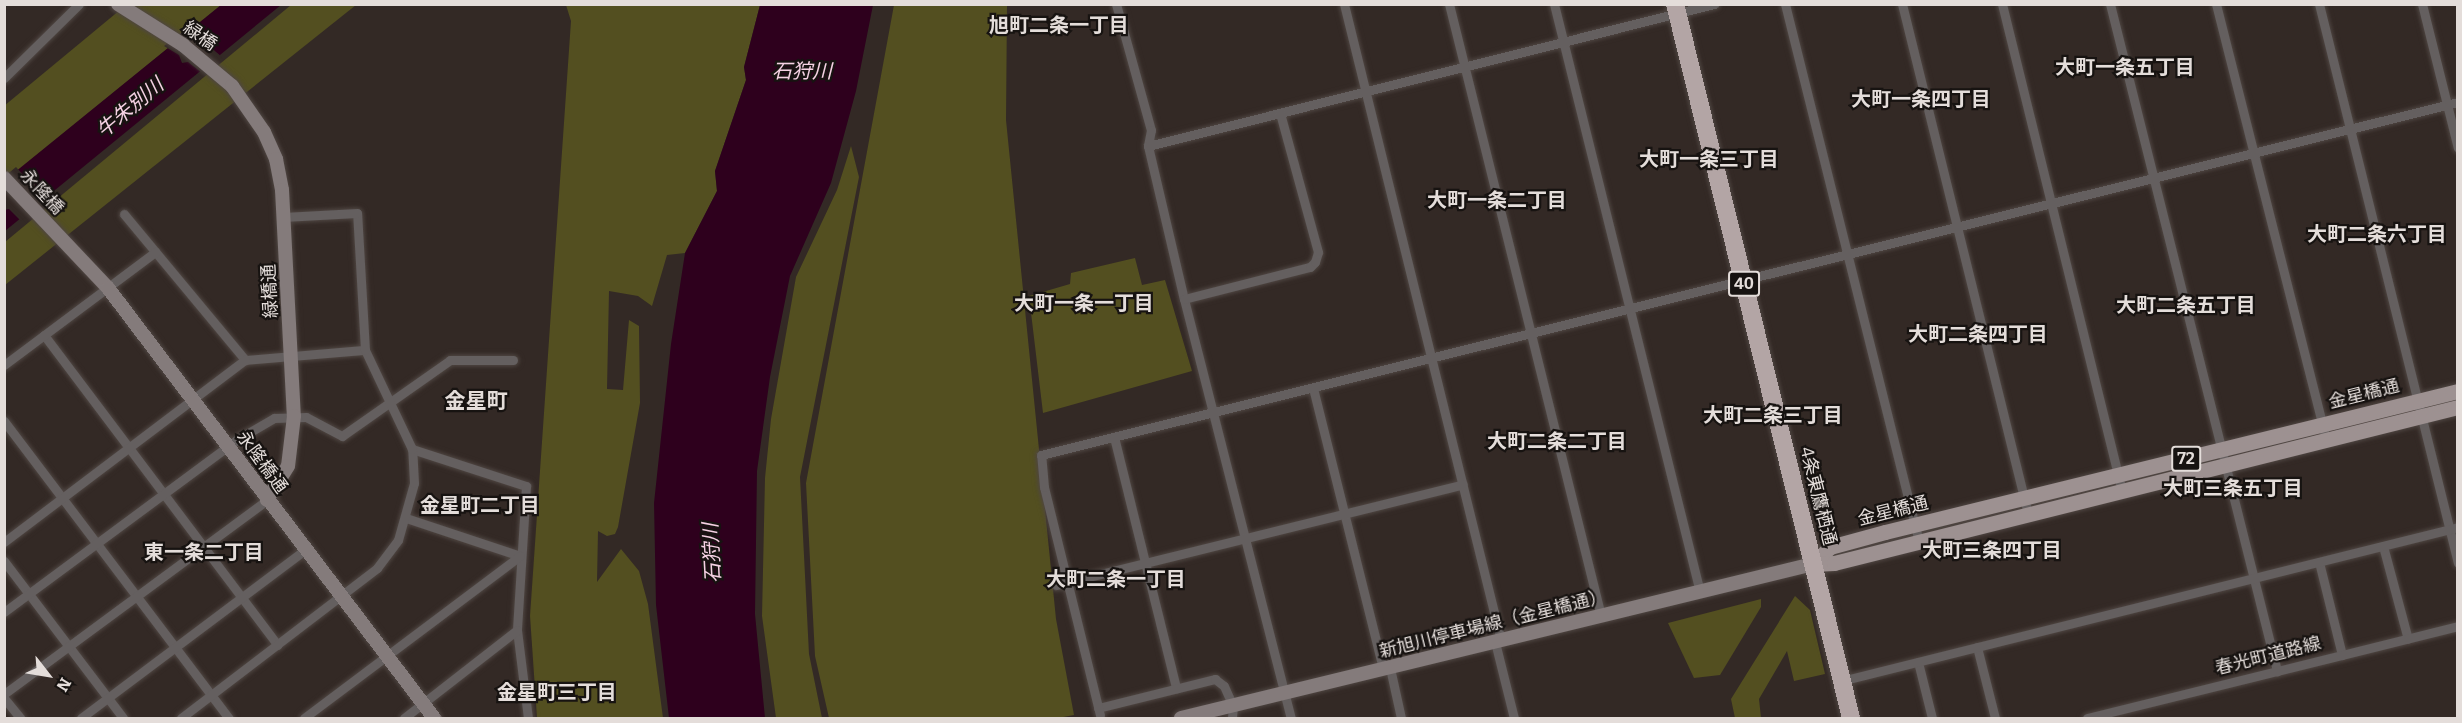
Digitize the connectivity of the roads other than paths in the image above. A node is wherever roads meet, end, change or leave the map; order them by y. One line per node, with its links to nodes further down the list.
1 (79, 4): 19 (street)
2 (118, 4): 16 (street)
3 (1116, 4): 26 (street)
4 (1344, 4): 21 (street)
5 (1449, 4): 18 (street)
6 (1554, 4): 17 (street)
7 (1714, 4): 15 (street)
8 (1785, 4): 37 (street)
9 (1902, 4): 34 (street)
10 (2002, 4): 31 (street)
11 (2110, 4): 29 (street)
12 (2216, 4): 28 (street)
13 (2319, 4): 25 (street)
14 (2422, 4): 23 (street)
15 (1676, 9): 17 (street); 38 (highway, 4条東鷹栖通 / 40)
16 (139, 13): 20 (street, 緑橋)
17 (1564, 41): 18 (street); 41 (street)
18 (1464, 64): 21 (street); 42 (street)
19 (4, 78)
20 (232, 86): 33 (street, 緑橋通)
21 (1365, 89): 24 (street); 46 (street)
22 (2457, 102): 23 (street)
23 (2446, 105): 25 (street); 27 (street)
24 (1280, 113): 26 (street); 40 (street)
25 (2349, 129): 28 (street); 55 (street)
26 (1148, 147): 40 (street)
27 (2457, 148)
28 (2252, 154): 29 (street); 59 (street)
29 (2152, 177): 31 (street); 64 (street)
30 (4, 178): 35 (street, 永隆橋)
31 (2052, 204): 34 (street); 66 (street)
32 (124, 214): 36 (street)
33 (283, 217): 44 (street); 45 (street, 緑橋通)
34 (1957, 228): 37 (street); 70 (street)
35 (54, 231): 39 (street, 永隆橋通)
36 (155, 252): 39 (street); 47 (street)
37 (1848, 255): 38 (street); 73 (street)
38 (1743, 281): 41 (street); 87 (highway, 4条東鷹栖通 / 40)
39 (108, 288): 43 (street); 52 (street, 永隆橋通)
40 (1184, 299): 56 (street)
41 (1630, 309): 42 (street); 91 (street)
42 (1530, 334): 46 (street); 97 (street)
43 (44, 335): 49 (street); 62 (street)
44 (365, 350): 45 (street); 53 (street)
45 (291, 356): 47 (street); 57 (street, 緑橋通)
46 (1431, 358): 50 (street); 65 (street)
47 (245, 360): 52 (street)
48 (513, 360): 53 (street)
49 (4, 365)
50 (1313, 388): 56 (street); 71 (street)
51 (2457, 392): 55 (main road, 金星橋通 / 72)
52 (192, 398): 61 (street, 永隆橋通); 62 (street)
53 (390, 403): 57 (street); 63 (street)
54 (2457, 407): 55 (main road, 金星橋通 / 72)
55 (2420, 408): 59 (main road, 金星橋通 / 72); 74 (street)
56 (1215, 412): 60 (street); 75 (street)
57 (294, 416): 61 (street); 69 (street, 緑橋通)
58 (4, 421): 68 (street)
59 (2324, 432): 64 (main road, 金星橋通 / 72)
60 (1114, 437): 86 (street); 89 (street)
61 (228, 446): 67 (street); 69 (street, 永隆橋通)
62 (128, 447): 67 (street); 68 (street)
63 (412, 449): 72 (street); 82 (street)
64 (2222, 458): 66 (main road, 金星橋通 / 72); 88 (street)
65 (1463, 484): 71 (street); 101 (street)
66 (2121, 484): 70 (main road, 金星橋通 / 72)
67 (163, 493): 78 (street); 79 (street)
68 (62, 497): 76 (street); 78 (street)
69 (267, 500): 79 (street); 81 (street, 永隆橋通)
70 (2027, 507): 73 (main road, 金星橋通 / 72); 77 (main road, 金星橋通 / 72)
71 (1345, 514): 75 (street); 109 (street)
72 (406, 518): 82 (street); 95 (street)
73 (1915, 525): 77 (street); 87 (main road, 金星橋通 / 72)
74 (2454, 528): 80 (street); 85 (street)
75 (1245, 538): 86 (street); 113 (street)
76 (4, 542)
77 (1919, 542): 87 (main road, 金星橋通 / 72)
78 (96, 544): 92 (street); 93 (street)
79 (202, 545): 93 (street); 94 (street)
80 (2383, 546): 84 (street); 100 (street)
81 (305, 550): 94 (street); 95 (street, 永隆橋通)
82 (520, 556): 99 (street); 107 (street)
83 (4, 561): 92 (street)
84 (2319, 562): 88 (street); 106 (street)
85 (2457, 562)
86 (1145, 563): 89 (street); 112 (street)
87 (1814, 564): 91 (street, 新旭川停車場線（金星橋通）); 111 (highway, 4条東鷹栖通 / 40)
88 (2254, 578): 105 (street); 110 (street)
89 (1070, 583): 90 (street); 112 (street)
90 (1056, 585)
91 (1700, 592): 97 (street, 新旭川停車場線（金星橋通）)
92 (29, 593): 96 (street); 102 (street)
93 (135, 595): 102 (street); 104 (street)
94 (241, 597): 103 (street); 104 (street)
95 (342, 597): 103 (street); 107 (street, 永隆橋通)
96 (4, 612)
97 (1600, 616): 101 (street, 新旭川停車場線（金星橋通）)
98 (2457, 626): 100 (street, 春光町道路線)
99 (517, 630): 117 (street); 127 (street)
100 (2408, 639): 106 (street, 春光町道路線)
101 (1498, 641): 109 (street, 新旭川停車場線（金星橋通）); 131 (street)
102 (69, 644): 114 (street); 116 (street)
103 (278, 645): 115 (street)
104 (174, 647): 115 (street); 116 (street)
105 (1977, 647): 108 (street); 134 (street)
106 (2342, 655): 110 (street, 春光町道路線)
107 (387, 657): 117 (street, 永隆橋通); 124 (street)
108 (1918, 662): 111 (street); 133 (street)
109 (1386, 668): 113 (street, 新旭川停車場線（金星橋通）); 130 (street)
110 (2277, 671): 135 (street, 春光町道路線)
111 (1841, 681): 132 (highway, 4条東鷹栖通 / 40)
112 (1176, 688): 118 (street)
113 (1284, 693): 118 (street, 新旭川停車場線（金星橋通）); 129 (street)
114 (4, 696): 119 (street)
115 (212, 696): 122 (street); 123 (street)
116 (108, 699): 120 (street); 121 (street)
117 (423, 704): 125 (street); 126 (street, 永隆橋通)
118 (1232, 712): 128 (street, 新旭川停車場線（金星橋通）)
119 (20, 718)
120 (81, 718)
121 (123, 718)
122 (182, 718)
123 (229, 718)
124 (304, 718)
125 (404, 718)
126 (434, 718)
127 (528, 718)
128 (1182, 718)
129 (1291, 718)
130 (1401, 718)
131 (1514, 718)
132 (1851, 718)
133 (1932, 718)
134 (1995, 718)
135 (2087, 718)

